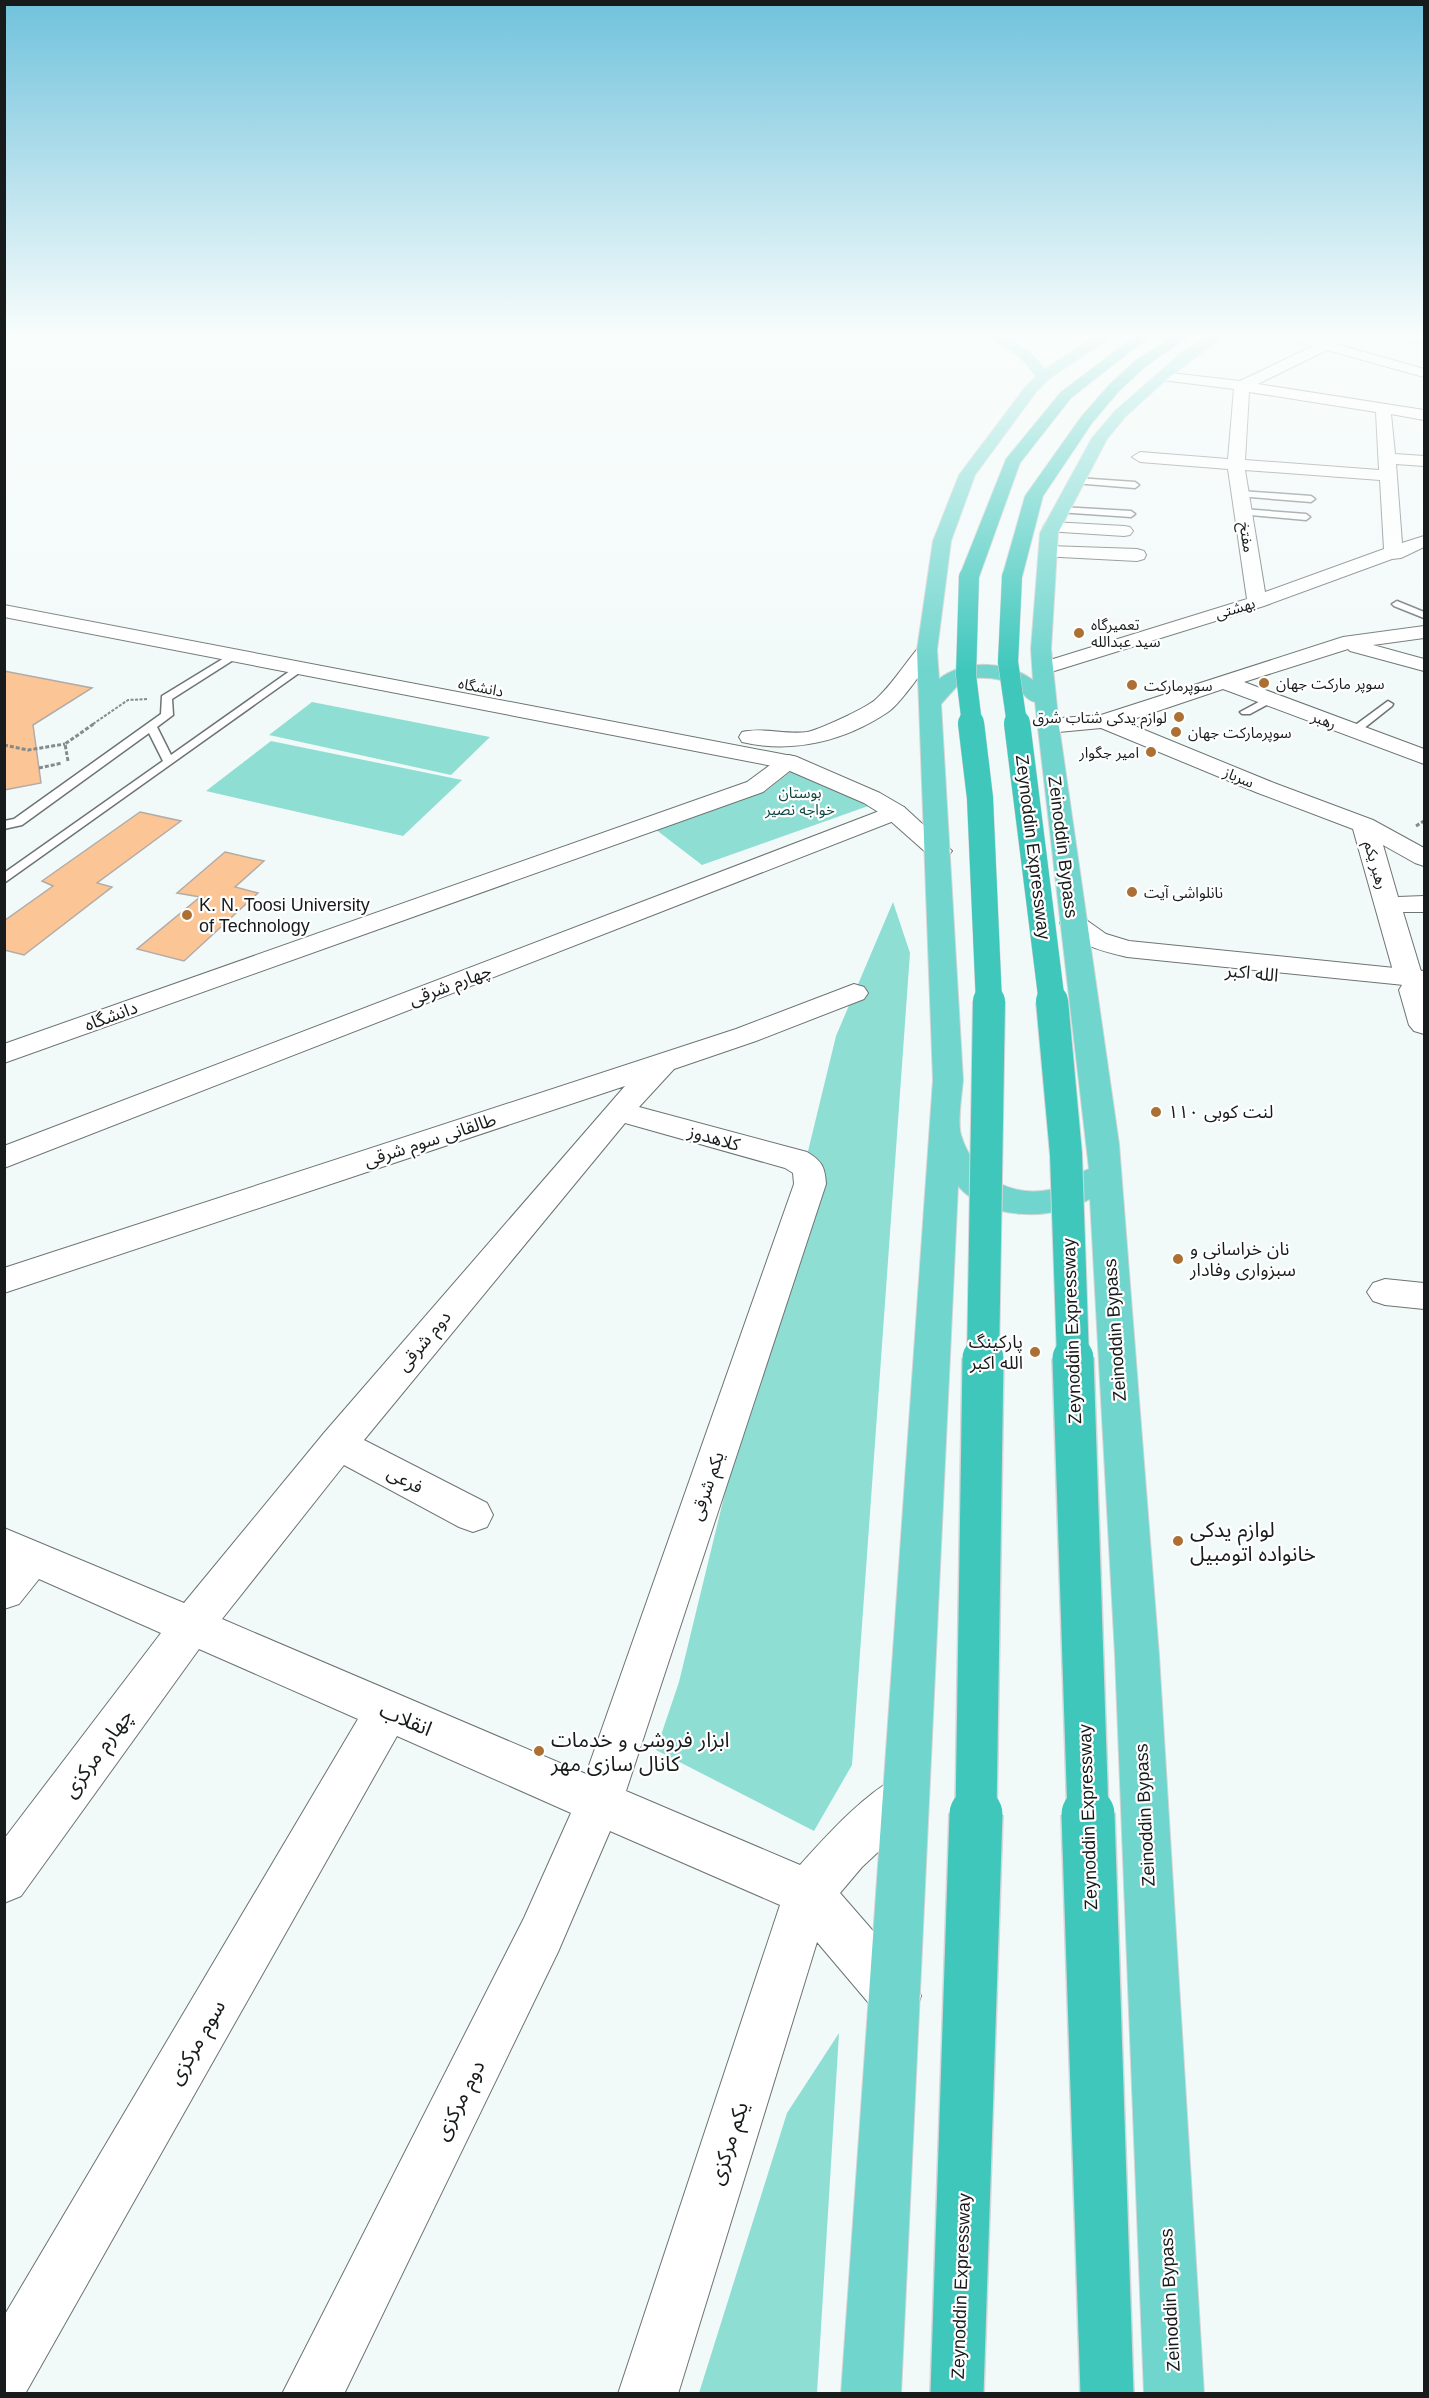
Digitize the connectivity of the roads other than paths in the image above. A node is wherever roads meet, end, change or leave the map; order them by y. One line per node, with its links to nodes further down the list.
1 (986, 448): 31 (main road)
2 (1023, 448): 88 (highway, Zeynoddin Expressway, bridge)
3 (1066, 448): 89 (highway, Zeynoddin Expressway, bridge)
4 (1096, 448): 12 (main road, Zeinoddin Bypass)
5 (1237, 448): 10 (street, مفتخ)
6 (1387, 448): 8 (street)
7 (1140, 457): 10 (street)
8 (1388, 459): 9 (street); 11 (street)
9 (1425, 461)
10 (1236, 464): 11 (street); 14 (street, مفتخ)
11 (1389, 476): 23 (street)
12 (1077, 481): 13 (lane); 17 (main road, Zeinoddin Bypass)
13 (1135, 485)
14 (1241, 494): 15 (lane); 18 (street, مفتخ)
15 (1311, 499)
16 (1100, 502): 17 (lane)
17 (1064, 505): 20 (lane); 21 (main road, Zeinoddin Bypass)
18 (1243, 512): 19 (lane); 25 (street, مفتخ)
19 (1306, 517)
20 (1130, 536): 21 (street); 21 (street)
21 (1050, 539): 36 (main road, Zeinoddin Bypass)
22 (1425, 542): 23 (street, بهشتی)
23 (1394, 554): 25 (street, بهشتی)
24 (4, 597): 33 (street, دانشگاه)
25 (1257, 602): 36 (street, بهشتی)
26 (1397, 604): 28 (lane)
27 (4, 611): 32 (street, دانشگاه)
28 (1425, 615)
29 (1425, 632): 30 (street)
30 (1342, 643): 34 (street); 37 (street)
31 (927, 650): 38 (street, دانشگاه); 41 (main road)
32 (234, 655): 33 (street, دانشگاه); 44 (lane)
33 (273, 655): 35 (street, دانشگاه); 38 (street, دانشگاه)
34 (1425, 665)
35 (301, 668): 38 (street, دانشگاه); 48 (lane)
36 (1044, 668): 45 (main road, Zeinoddin Bypass)
37 (1224, 682): 39 (street, رهبر); 43 (street)
38 (484, 695): 49 (street, دانشگاه)
39 (1269, 699): 42 (lane); 46 (street, رهبر)
40 (1388, 704): 46 (lane)
41 (928, 706): 45 (main road); 53 (main road)
42 (1246, 712)
43 (1104, 721): 45 (street, سرباز); 52 (street, سرباز)
44 (151, 726): 48 (lane); 51 (lane)
45 (1048, 726): 58 (main road, Zeinoddin Bypass)
46 (1354, 731): 47 (street, رهبر)
47 (1425, 757)
48 (169, 762): 55 (lane)
49 (789, 762): 50 (street, دانشگاه); 63 (street, دانشگاه)
50 (895, 812): 53 (street, دانشگاه); 68 (street, چهارم شرقی)
51 (4, 825)
52 (1364, 825): 54 (street, سرباز); 57 (street, رهبر یکم)
53 (939, 851): 66 (main road)
54 (1425, 858)
55 (4, 879)
56 (1425, 904): 57 (street, رهبر یکم)
57 (1387, 905): 60 (street, رهبر یکم)
58 (1073, 923): 59 (main road, Zeinoddin Bypass); 60 (street)
59 (1080, 972): 60 (street, الله اکبر); 67 (main road, Zeinoddin Bypass)
60 (1418, 985): 62 (street, رهبر یکم)
61 (854, 993): 64 (street, طالقانی سوم شرقی)
62 (1425, 1025)
63 (4, 1054)
64 (664, 1062): 65 (street, دوم شرقی); 70 (street, طالقانی سوم شرقی)
65 (618, 1111): 69 (street, کلاهدوز); 73 (street, دوم شرقی)
66 (945, 1134): 67 (main road); 79 (main road)
67 (1103, 1144): 90 (main road, Zeinoddin Bypass)
68 (4, 1158)
69 (809, 1168): 80 (street, یکم شرقی)
70 (4, 1281)
71 (1385, 1292): 72 (street)
72 (1425, 1296)
73 (338, 1444): 74 (street, فرعی); 77 (street, دوم شرقی)
74 (473, 1515)
75 (19, 1551): 76 (street); 77 (street, انقلاب)
76 (4, 1591)
77 (190, 1626): 78 (street, انقلاب); 81 (street, چهارم مرکزی)
78 (387, 1711): 80 (street, انقلاب); 84 (street, سوم مرکزی)
79 (906, 1795): 82 (street); 83 (main road)
80 (599, 1803): 82 (street, انقلاب); 85 (street, دوم مرکزی)
81 (4, 1879)
82 (808, 1893): 83 (street); 86 (street, یکم مرکزی)
83 (896, 1996): 87 (main road)
84 (4, 2373)
85 (312, 2394)
86 (648, 2394)
87 (871, 2394)
88 (957, 2394)
89 (1107, 2394)
90 (1174, 2394)

